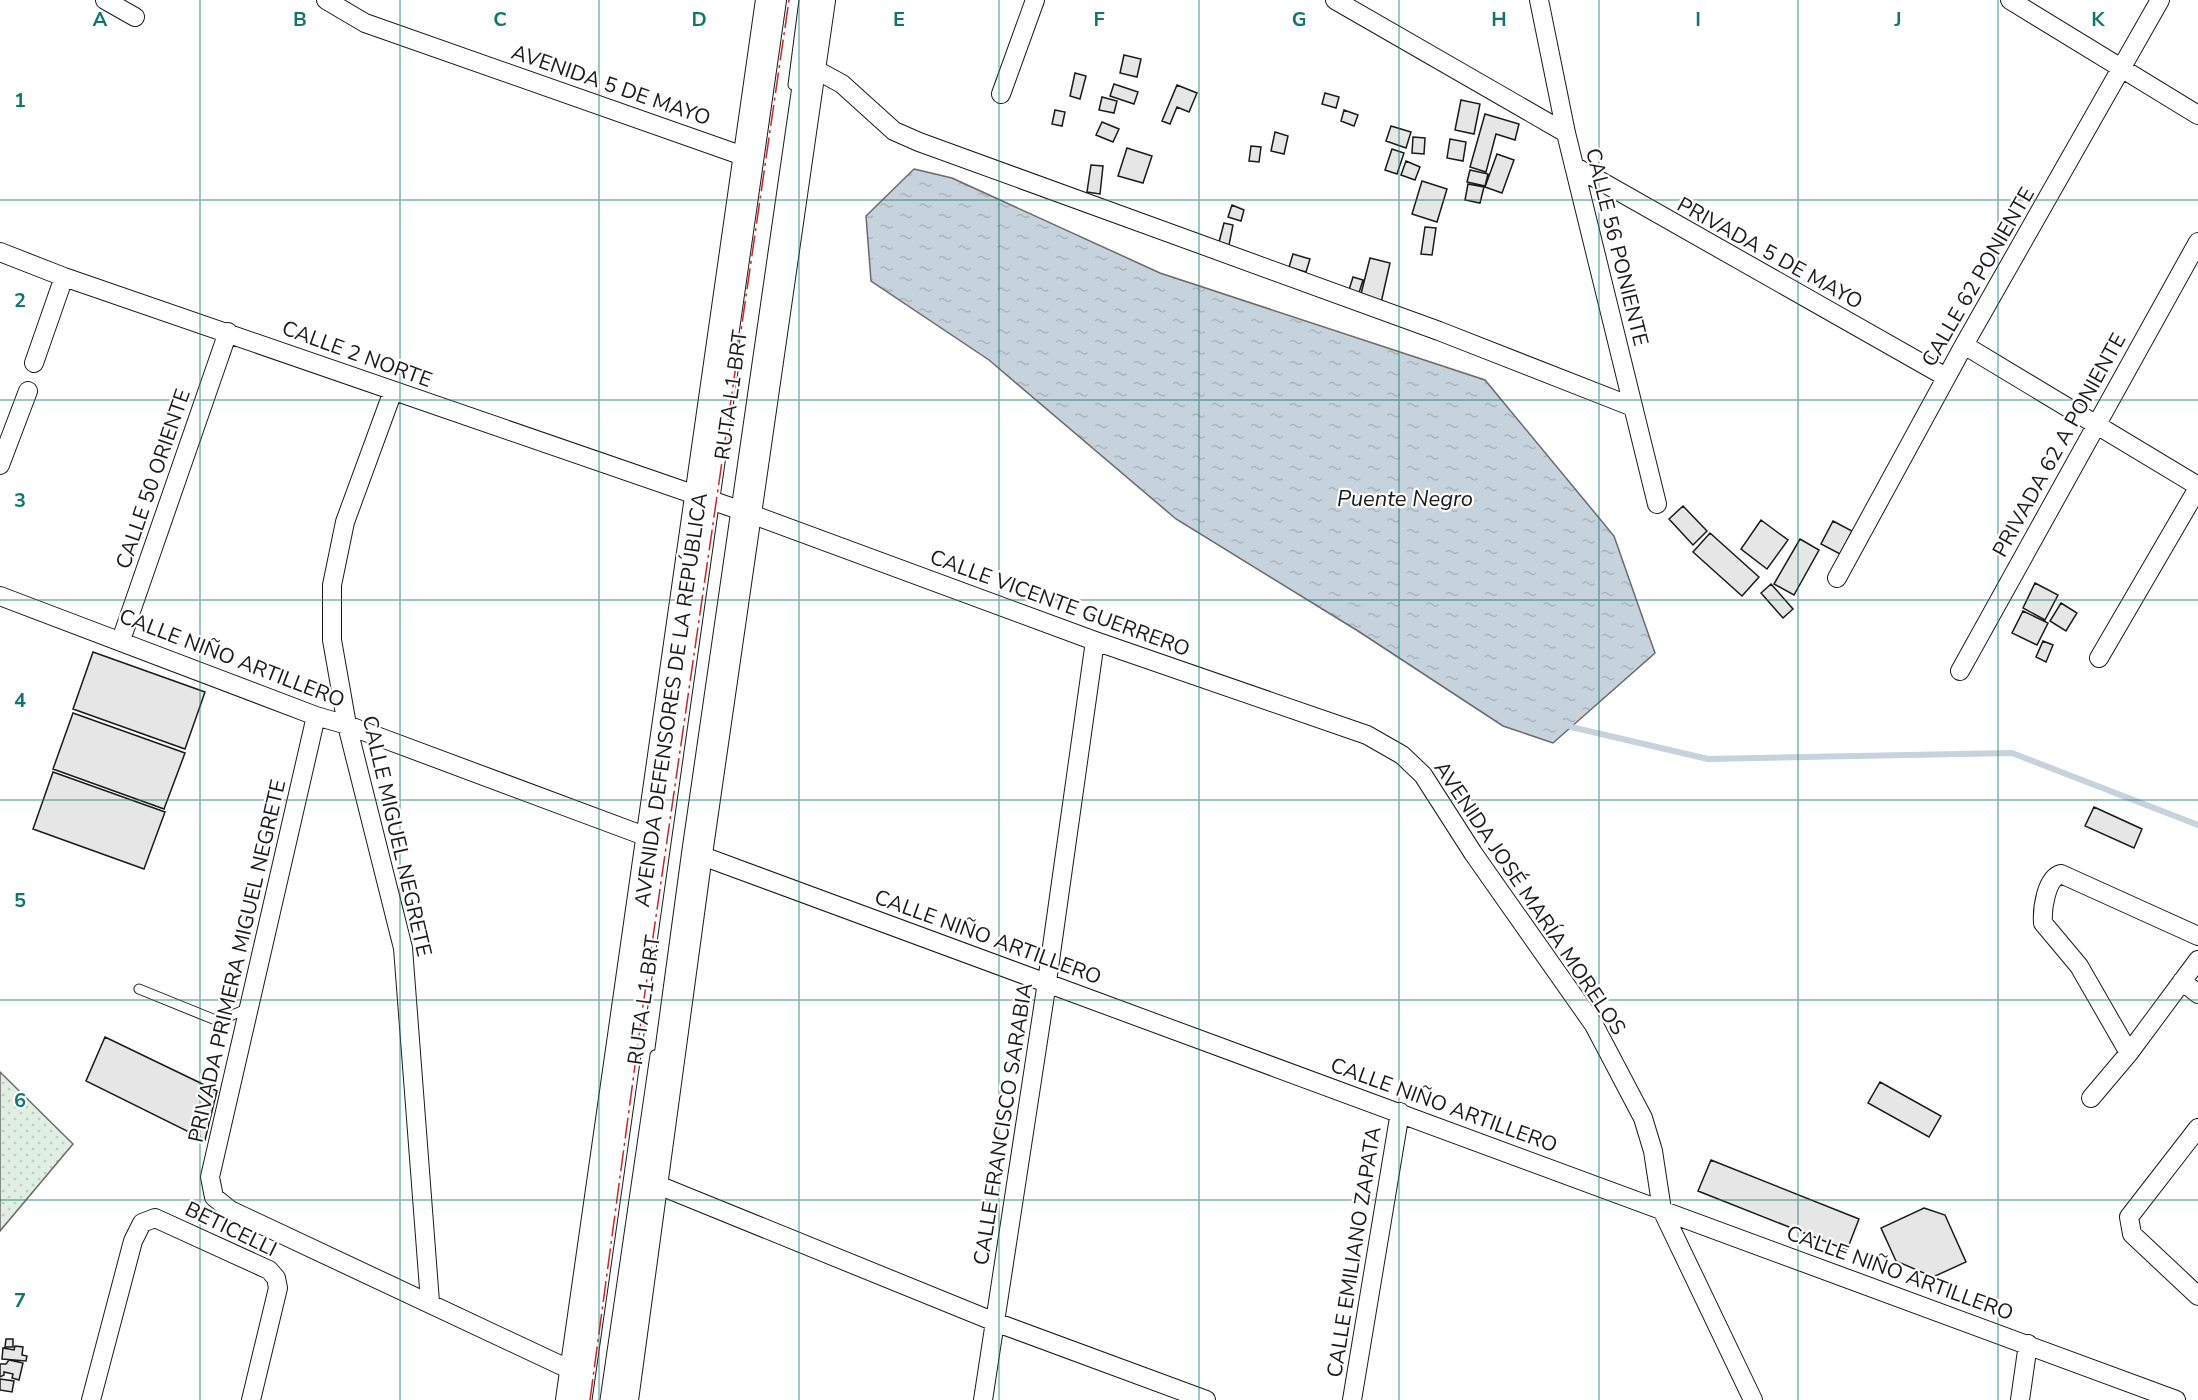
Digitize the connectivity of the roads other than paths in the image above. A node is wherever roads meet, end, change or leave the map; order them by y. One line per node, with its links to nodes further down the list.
1 (105, 0): 12 (street)
2 (326, 0): 19 (street, AVENIDA 5 DE MAYO)
3 (771, 0): 19 (main road, AVENIDA DEFENSORES DE LA REPÚBLICA)
4 (783, 0): 34 (lane, RUTA L1 BRT)
5 (804, 0): 16 (lane)
6 (820, 0): 13 (main road)
7 (1035, 0): 15 (street)
8 (1335, 0): 18 (street)
9 (1539, 0): 18 (street, CALLE 56 PONIENTE)
10 (2010, 0): 14 (street)
11 (2160, 0): 14 (street, CALLE 62 PONIENTE)
12 (135, 17)
13 (811, 67): 30 (street); 36 (main road)
14 (2122, 70): 17 (street); 25 (street, CALLE 62 PONIENTE)
15 (1001, 94)
16 (791, 95)
17 (2198, 115)
18 (1566, 133): 20 (street, CALLE 56 PONIENTE)
19 (749, 158): 34 (main road, AVENIDA DEFENSORES DE LA REPÚBLICA)
20 (1574, 166): 27 (street, PRIVADA 5 DE MAYO); 30 (street, CALLE 56 PONIENTE)
21 (2198, 242): 31 (street, PRIVADA 62 A PONIENTE)
22 (0, 252): 23 (street, CALLE 2 NORTE)
23 (64, 277): 24 (street, CALLE 2 NORTE); 26 (street)
24 (228, 332): 29 (street, CALLE 2 NORTE); 39 (street, CALLE 50 ORIENTE)
25 (1964, 345): 27 (street, CALLE 62 PONIENTE); 31 (street)
26 (34, 363)
27 (1946, 377): 37 (street, CALLE 62 PONIENTE)
28 (28, 391): 32 (street)
29 (393, 391): 34 (street, CALLE 2 NORTE); 44 (street, CALLE MIGUEL NEGRETE)
30 (1634, 407): 35 (street, CALLE 56 PONIENTE)
31 (2095, 424): 33 (street); 42 (street, PRIVADA 62 A PONIENTE)
32 (0, 465)
33 (2198, 487): 41 (street)
34 (708, 499): 36 (street, CALLE VICENTE GUERRERO); 46 (main road, AVENIDA DEFENSORES DE LA REPÚBLICA); 70 (lane, RUTA L1 BRT)
35 (1657, 504)
36 (737, 510): 40 (street, CALLE VICENTE GUERRERO); 47 (main road)
37 (1837, 578)
38 (0, 596): 39 (street, CALLE NIÑO ARTILLERO)
39 (121, 640): 43 (street, CALLE NIÑO ARTILLERO)
40 (1095, 641): 45 (street, CALLE VICENTE GUERRERO); 51 (street, CALLE FRANCISCO SARABIA)
41 (2099, 658)
42 (1960, 671)
43 (316, 716): 44 (street, CALLE NIÑO ARTILLERO); 54 (street, PRIVADA PRIMERA MIGUEL NEGRETE)
44 (347, 725): 46 (street, CALLE NIÑO ARTILLERO); 63 (street, CALLE MIGUEL NEGRETE)
45 (1402, 755): 61 (street, AVENIDA JOSÉ MARÍA MORELOS)
46 (651, 838): 66 (main road, AVENIDA DEFENSORES DE LA REPÚBLICA)
47 (697, 854): 51 (street, CALLE NIÑO ARTILLERO); 60 (main road)
48 (2198, 936): 56 (street)
49 (2198, 960): 50 (street)
50 (2182, 981): 53 (street); 56 (street)
51 (1047, 982): 58 (street, CALLE NIÑO ARTILLERO); 64 (street, CALLE FRANCISCO SARABIA)
52 (140, 989): 54 (lane)
53 (2198, 994)
54 (249, 1008): 63 (street, PRIVADA PRIMERA MIGUEL NEGRETE)
55 (656, 1048): 67 (lane, RUTA L1 BRT)
56 (2129, 1053): 57 (street)
57 (2091, 1098)
58 (1400, 1112): 61 (street, CALLE NIÑO ARTILLERO); 73 (street, CALLE EMILIANO ZAPATA)
59 (2198, 1128): 62 (street)
60 (653, 1183): 64 (street); 67 (main road)
61 (1662, 1210): 65 (street, CALLE NIÑO ARTILLERO); 74 (street, AVENIDA JOSÉ MARÍA MORELOS)
62 (2198, 1296)
63 (430, 1302): 66 (street)
64 (996, 1322): 71 (street, CALLE FRANCISCO SARABIA); 72 (street)
65 (2028, 1344): 75 (street); 76 (street, CALLE NIÑO ARTILLERO)
66 (573, 1386)
67 (621, 1399)
68 (91, 1400): 69 (street, BETICELLI)
69 (251, 1400)
70 (587, 1400)
71 (983, 1400)
72 (1206, 1400)
73 (1352, 1400)
74 (1753, 1400)
75 (2020, 1400)
76 (2176, 1400)

